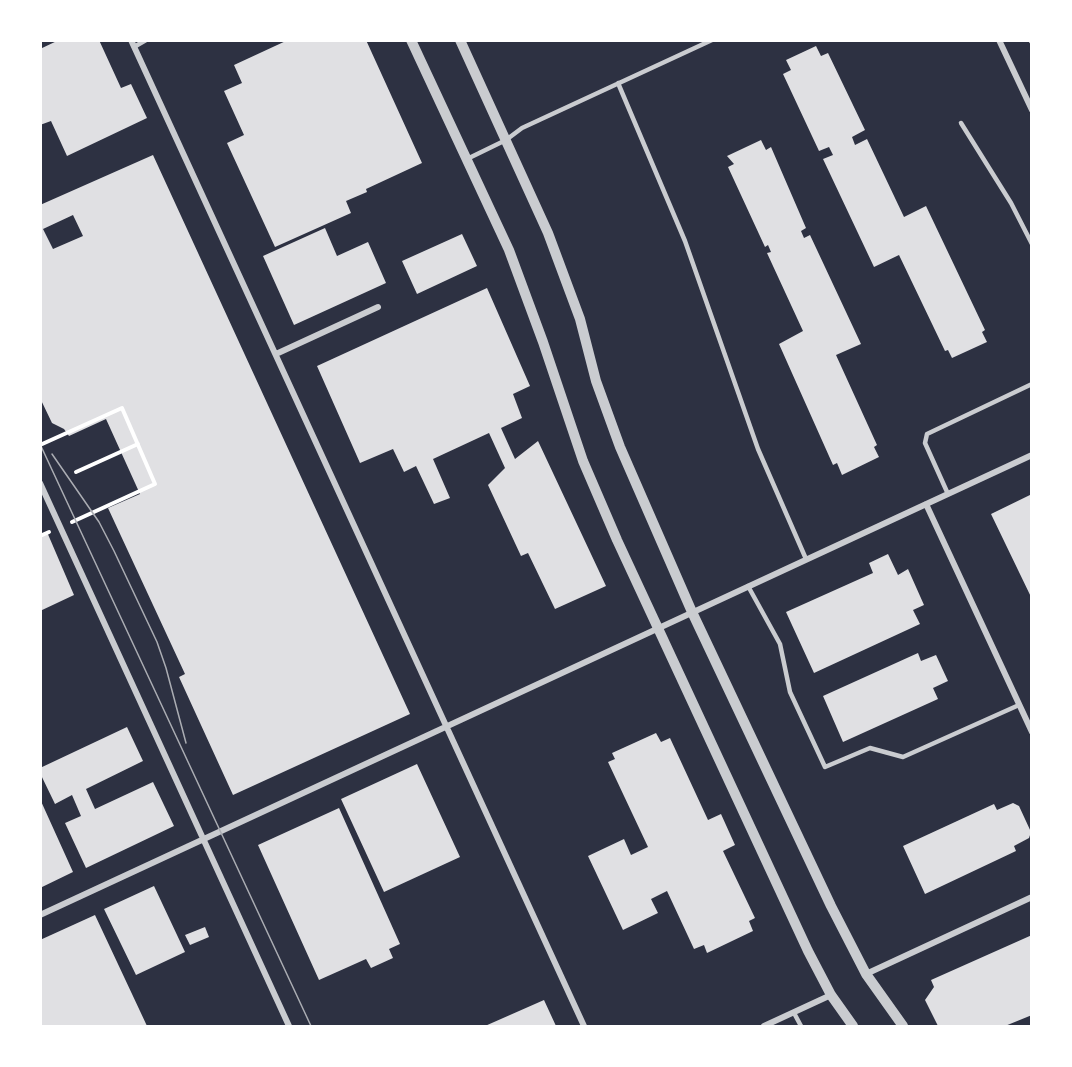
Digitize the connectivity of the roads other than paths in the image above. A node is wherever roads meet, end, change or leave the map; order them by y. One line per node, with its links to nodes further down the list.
1 (146, 40): 6 (lane)
2 (411, 40): 11 (street)
3 (460, 40): 10 (street)
4 (712, 40): 7 (lane)
5 (999, 40): 8 (street)
6 (132, 44): 14 (street)
7 (618, 83): 10 (lane); 20 (lane)
8 (1032, 110)
9 (961, 123): 12 (lane)
10 (506, 140): 11 (lane); 22 (street)
11 (467, 159): 23 (street)
12 (1032, 244)
13 (378, 307): 14 (street)
14 (276, 354): 25 (street)
15 (1032, 384): 18 (lane)
16 (1032, 455): 18 (street)
17 (40, 483): 27 (street)
18 (948, 494): 19 (street)
19 (926, 504): 20 (street); 24 (street)
20 (806, 559): 21 (street)
21 (748, 586): 22 (street); 24 (lane)
22 (693, 612): 23 (street); 30 (street)
23 (658, 628): 25 (street); 31 (street)
24 (1019, 705): 26 (street)
25 (445, 727): 27 (street); 34 (street)
26 (1032, 732)
27 (203, 839): 29 (street); 33 (street)
28 (1032, 897): 30 (street)
29 (40, 915)
30 (866, 974): 38 (street)
31 (831, 995): 32 (street); 37 (street)
32 (794, 1012): 35 (street); 36 (lane)
33 (289, 1026)
34 (584, 1026)
35 (764, 1026)
36 (801, 1026)
37 (853, 1026)
38 (903, 1026)

